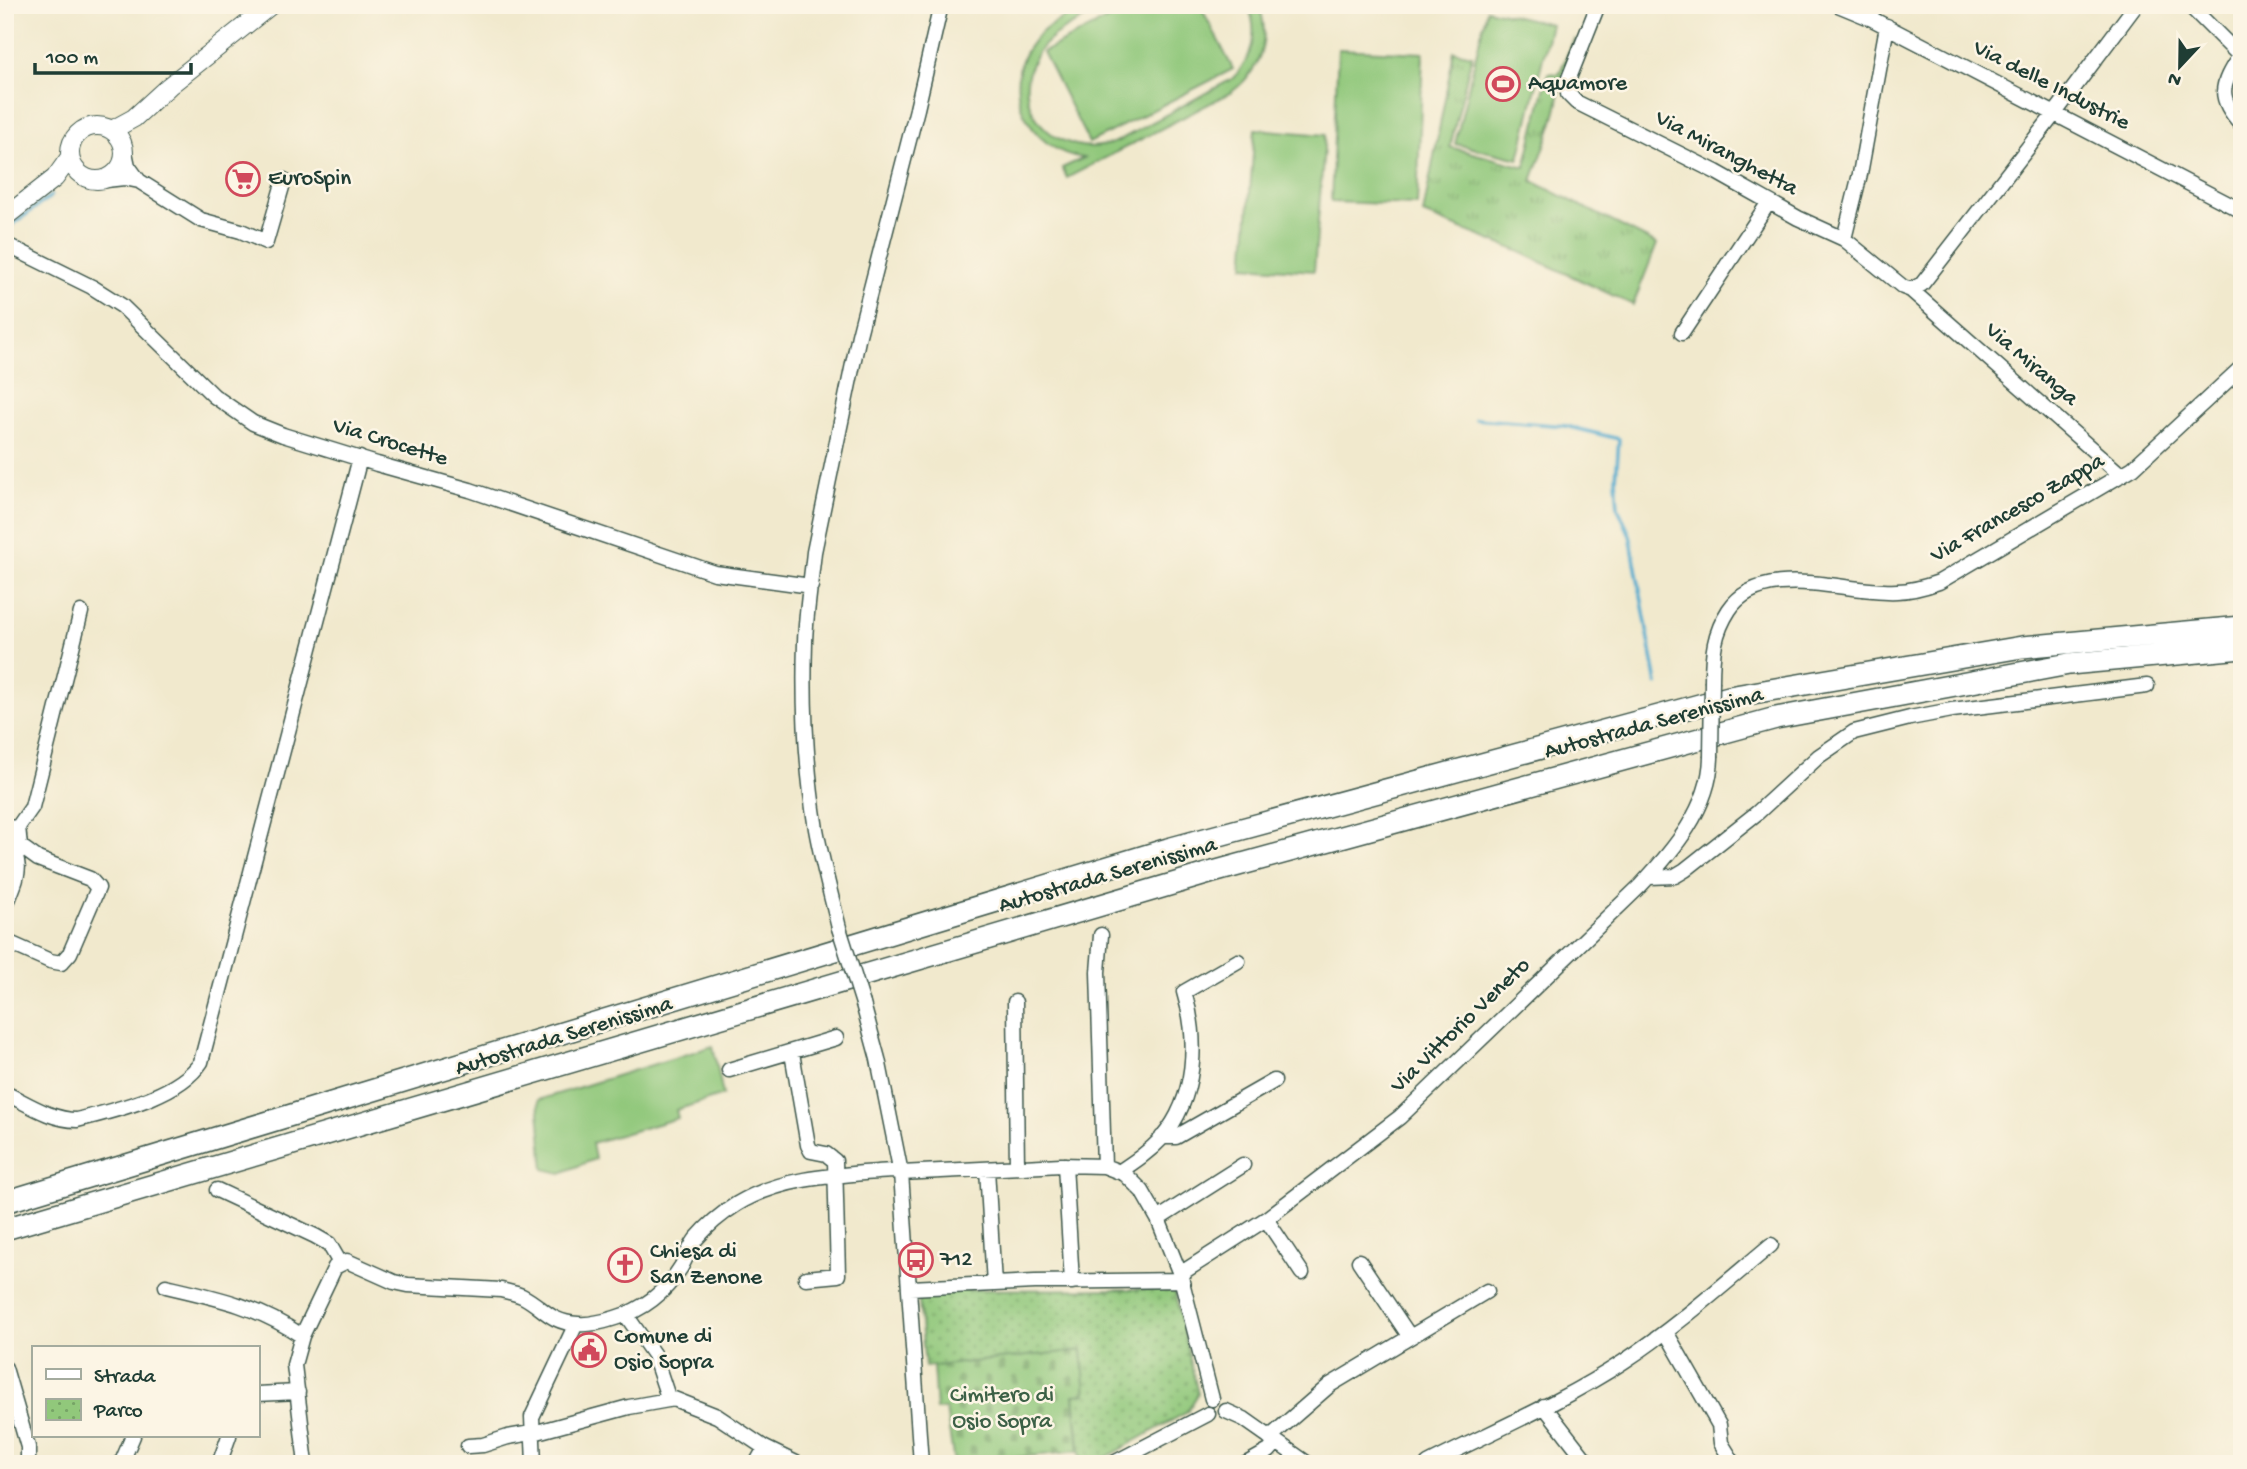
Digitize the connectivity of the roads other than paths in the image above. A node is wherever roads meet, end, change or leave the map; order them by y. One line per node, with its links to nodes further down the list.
1 (271, 5): 11 (main road)
2 (941, 5): 27 (street)
3 (1598, 5): 17 (street, Via Miranghetta)
4 (1838, 5): 7 (street, Via delle Industrie)
5 (2136, 5): 9 (street)
6 (2189, 5): 8 (street)
7 (1887, 26): 9 (street, Via delle Industrie); 20 (street)
8 (2241, 57): 10 (street)
9 (2055, 113): 18 (street, Via delle Industrie); 22 (street)
10 (2242, 125)
11 (120, 142): 12 (main road); 14 (main road); 15 (street)
12 (70, 157): 13 (main road); 14 (main road)
13 (55, 178): 14 (main road); 19 (main road)
14 (89, 178): 15 (street)
15 (139, 180): 16 (street)
16 (284, 180)
17 (1769, 202): 20 (street, Via Miranghetta); 23 (street)
18 (2242, 211)
19 (5, 217)
20 (1844, 239): 22 (street, Via Miranghetta)
21 (5, 244): 25 (street, Via Crocette)
22 (1907, 289): 26 (street, Via Miranga)
23 (1682, 333)
24 (2242, 367): 26 (street, Via Francesco Zappa)
25 (360, 457): 27 (street, Via Crocette); 45 (street)
26 (2121, 475): 32 (street, Via Francesco Zappa, bridge)
27 (811, 586): 53 (street, bridge)
28 (81, 612): 33 (street)
29 (2242, 627): 56 (highway, Autostrada Serenissima)
30 (2242, 648): 59 (highway, Autostrada Serenissima)
31 (2147, 686): 35 (street)
32 (1711, 757): 35 (street, Via Vittorio Veneto)
33 (12, 827): 38 (street)
34 (5, 840): 36 (street)
35 (1648, 877): 58 (street, Via Vittorio Veneto)
36 (5, 909)
37 (1101, 935): 49 (street)
38 (5, 941)
39 (1238, 961): 46 (street)
40 (1015, 1002): 50 (street)
41 (836, 1038): 42 (street)
42 (792, 1053): 43 (street); 54 (street)
43 (729, 1070)
44 (1274, 1081): 46 (street)
45 (5, 1093)
46 (1163, 1137): 52 (street)
47 (1065, 1165): 49 (street); 50 (street); 66 (street)
48 (1242, 1165): 57 (street)
49 (1104, 1166): 52 (street)
50 (1017, 1167): 51 (street)
51 (987, 1169): 53 (street); 67 (street)
52 (1119, 1172): 57 (street)
53 (901, 1173): 54 (street); 69 (street)
54 (835, 1176): 65 (street); 71 (street)
55 (217, 1190): 62 (street)
56 (5, 1202)
57 (1158, 1219): 64 (street)
58 (1266, 1219): 63 (street); 64 (street, Via Vittorio Veneto)
59 (5, 1229)
60 (1771, 1245): 73 (street)
61 (1359, 1261): 75 (street)
62 (340, 1263): 72 (street); 74 (street)
63 (1302, 1273)
64 (1181, 1277): 66 (street); 79 (street)
65 (806, 1278)
66 (1072, 1282): 67 (street)
67 (994, 1284): 69 (street)
68 (166, 1286): 74 (street)
69 (910, 1288): 90 (street)
70 (1487, 1291): 75 (street)
71 (626, 1315): 72 (street); 80 (street)
72 (576, 1324): 84 (street)
73 (1666, 1332): 81 (street); 103 (street)
74 (302, 1336): 77 (street)
75 (1410, 1337): 87 (street)
76 (5, 1368): 91 (street)
77 (298, 1392): 78 (street); 94 (street)
78 (259, 1394)
79 (1212, 1399): 82 (street); 83 (street)
80 (669, 1400): 84 (street); 89 (street)
81 (1544, 1406): 101 (street); 102 (street)
82 (1226, 1411): 83 (street); 87 (street)
83 (1208, 1414): 98 (street)
84 (532, 1433): 88 (street); 95 (street)
85 (132, 1438): 92 (street)
86 (228, 1438): 93 (street)
87 (1272, 1441): 99 (street); 100 (street)
88 (468, 1446)
89 (765, 1448): 96 (street); 97 (street)
90 (920, 1462)
91 (28, 1464)
92 (121, 1464)
93 (219, 1464)
94 (306, 1464)
95 (534, 1464)
96 (756, 1464)
97 (798, 1464)
98 (1112, 1464)
99 (1246, 1464)
100 (1308, 1464)
101 (1427, 1464)
102 (1589, 1464)
103 (1734, 1464)

